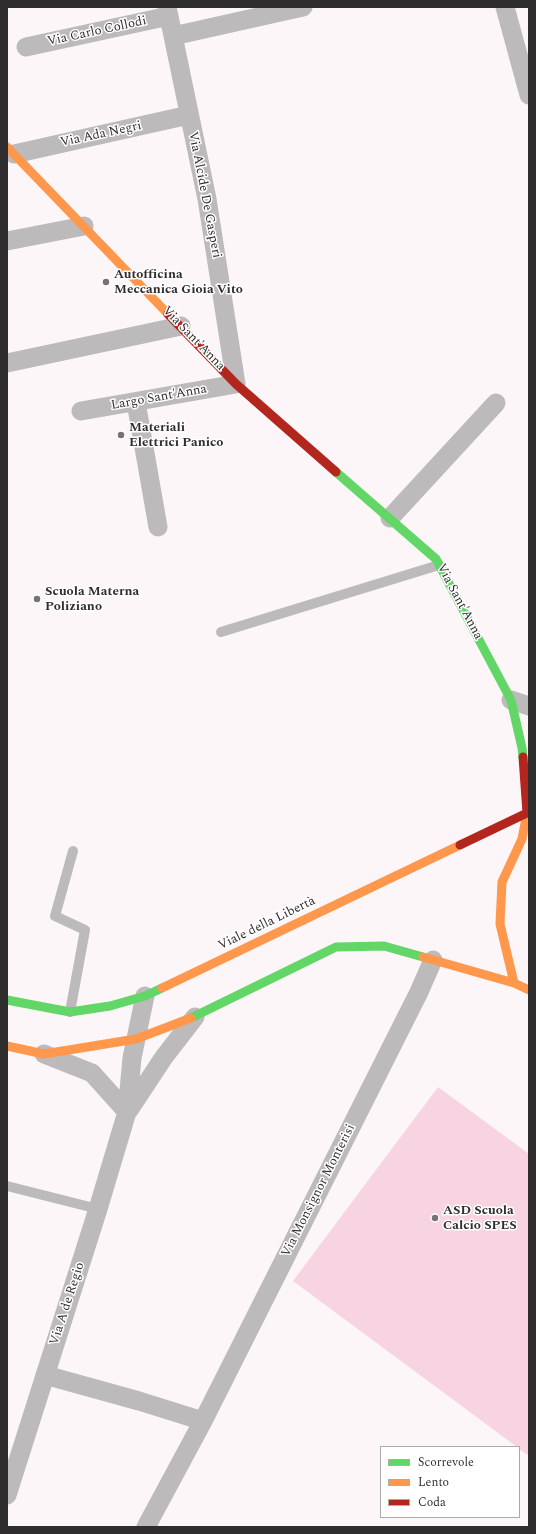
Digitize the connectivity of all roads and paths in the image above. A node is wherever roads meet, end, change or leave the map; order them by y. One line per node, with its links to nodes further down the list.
1 (302, 7): 4 (street)
2 (505, 7): 6 (street)
3 (168, 12): 4 (street, Via Alcide De Gasperi); 5 (street, Via Carlo Collodi)
4 (173, 36): 7 (street, Via Alcide De Gasperi)
5 (26, 48)
6 (529, 95)
7 (189, 116): 8 (street, Via Ada Negri); 13 (street, Via Alcide De Gasperi)
8 (10, 151): 9 (street, Via Sant'Anna)
9 (84, 226): 10 (street); 11 (street, Via Sant'Anna)
10 (7, 240)
11 (180, 326): 12 (street); 13 (street, Via Sant'Anna)
12 (7, 363)
13 (236, 384): 14 (street, Largo Sant'Anna); 17 (street, Via Sant'Anna)
14 (136, 402): 16 (street, Largo Sant'Anna); 18 (street)
15 (496, 404): 17 (street)
16 (81, 411)
17 (390, 518): 19 (street, Via Sant'Anna)
18 (158, 527)
19 (439, 565): 20 (lane); 21 (street, Via Sant'Anna)
20 (221, 632)
21 (511, 700): 22 (street); 23 (street, Via Sant'Anna)
22 (529, 706)
23 (528, 812): 26 (street); 28 (street, Viale della Libertà)
24 (73, 851): 30 (lane)
25 (432, 960): 26 (street); 31 (street); 39 (street, Via Monsignor Monterisi)
26 (514, 983): 27 (street)
27 (529, 990)
28 (145, 996): 30 (street, Viale della Libertà); 32 (street, Via A de Regio)
29 (7, 1000): 30 (street, Viale della Libertà)
30 (70, 1012)
31 (195, 1017): 32 (street); 35 (street, Via A de Regio)
32 (136, 1039): 34 (street); 35 (street, Via A de Regio)
33 (7, 1046): 34 (street)
34 (44, 1054): 35 (street)
35 (127, 1112): 37 (street, Via A de Regio)
36 (7, 1186): 37 (lane)
37 (98, 1209): 38 (street, Via A de Regio)
38 (45, 1375): 39 (street); 40 (street, Via A de Regio)
39 (203, 1421): 41 (street, Via Monsignor Monterisi)
40 (7, 1495)
41 (146, 1527)

